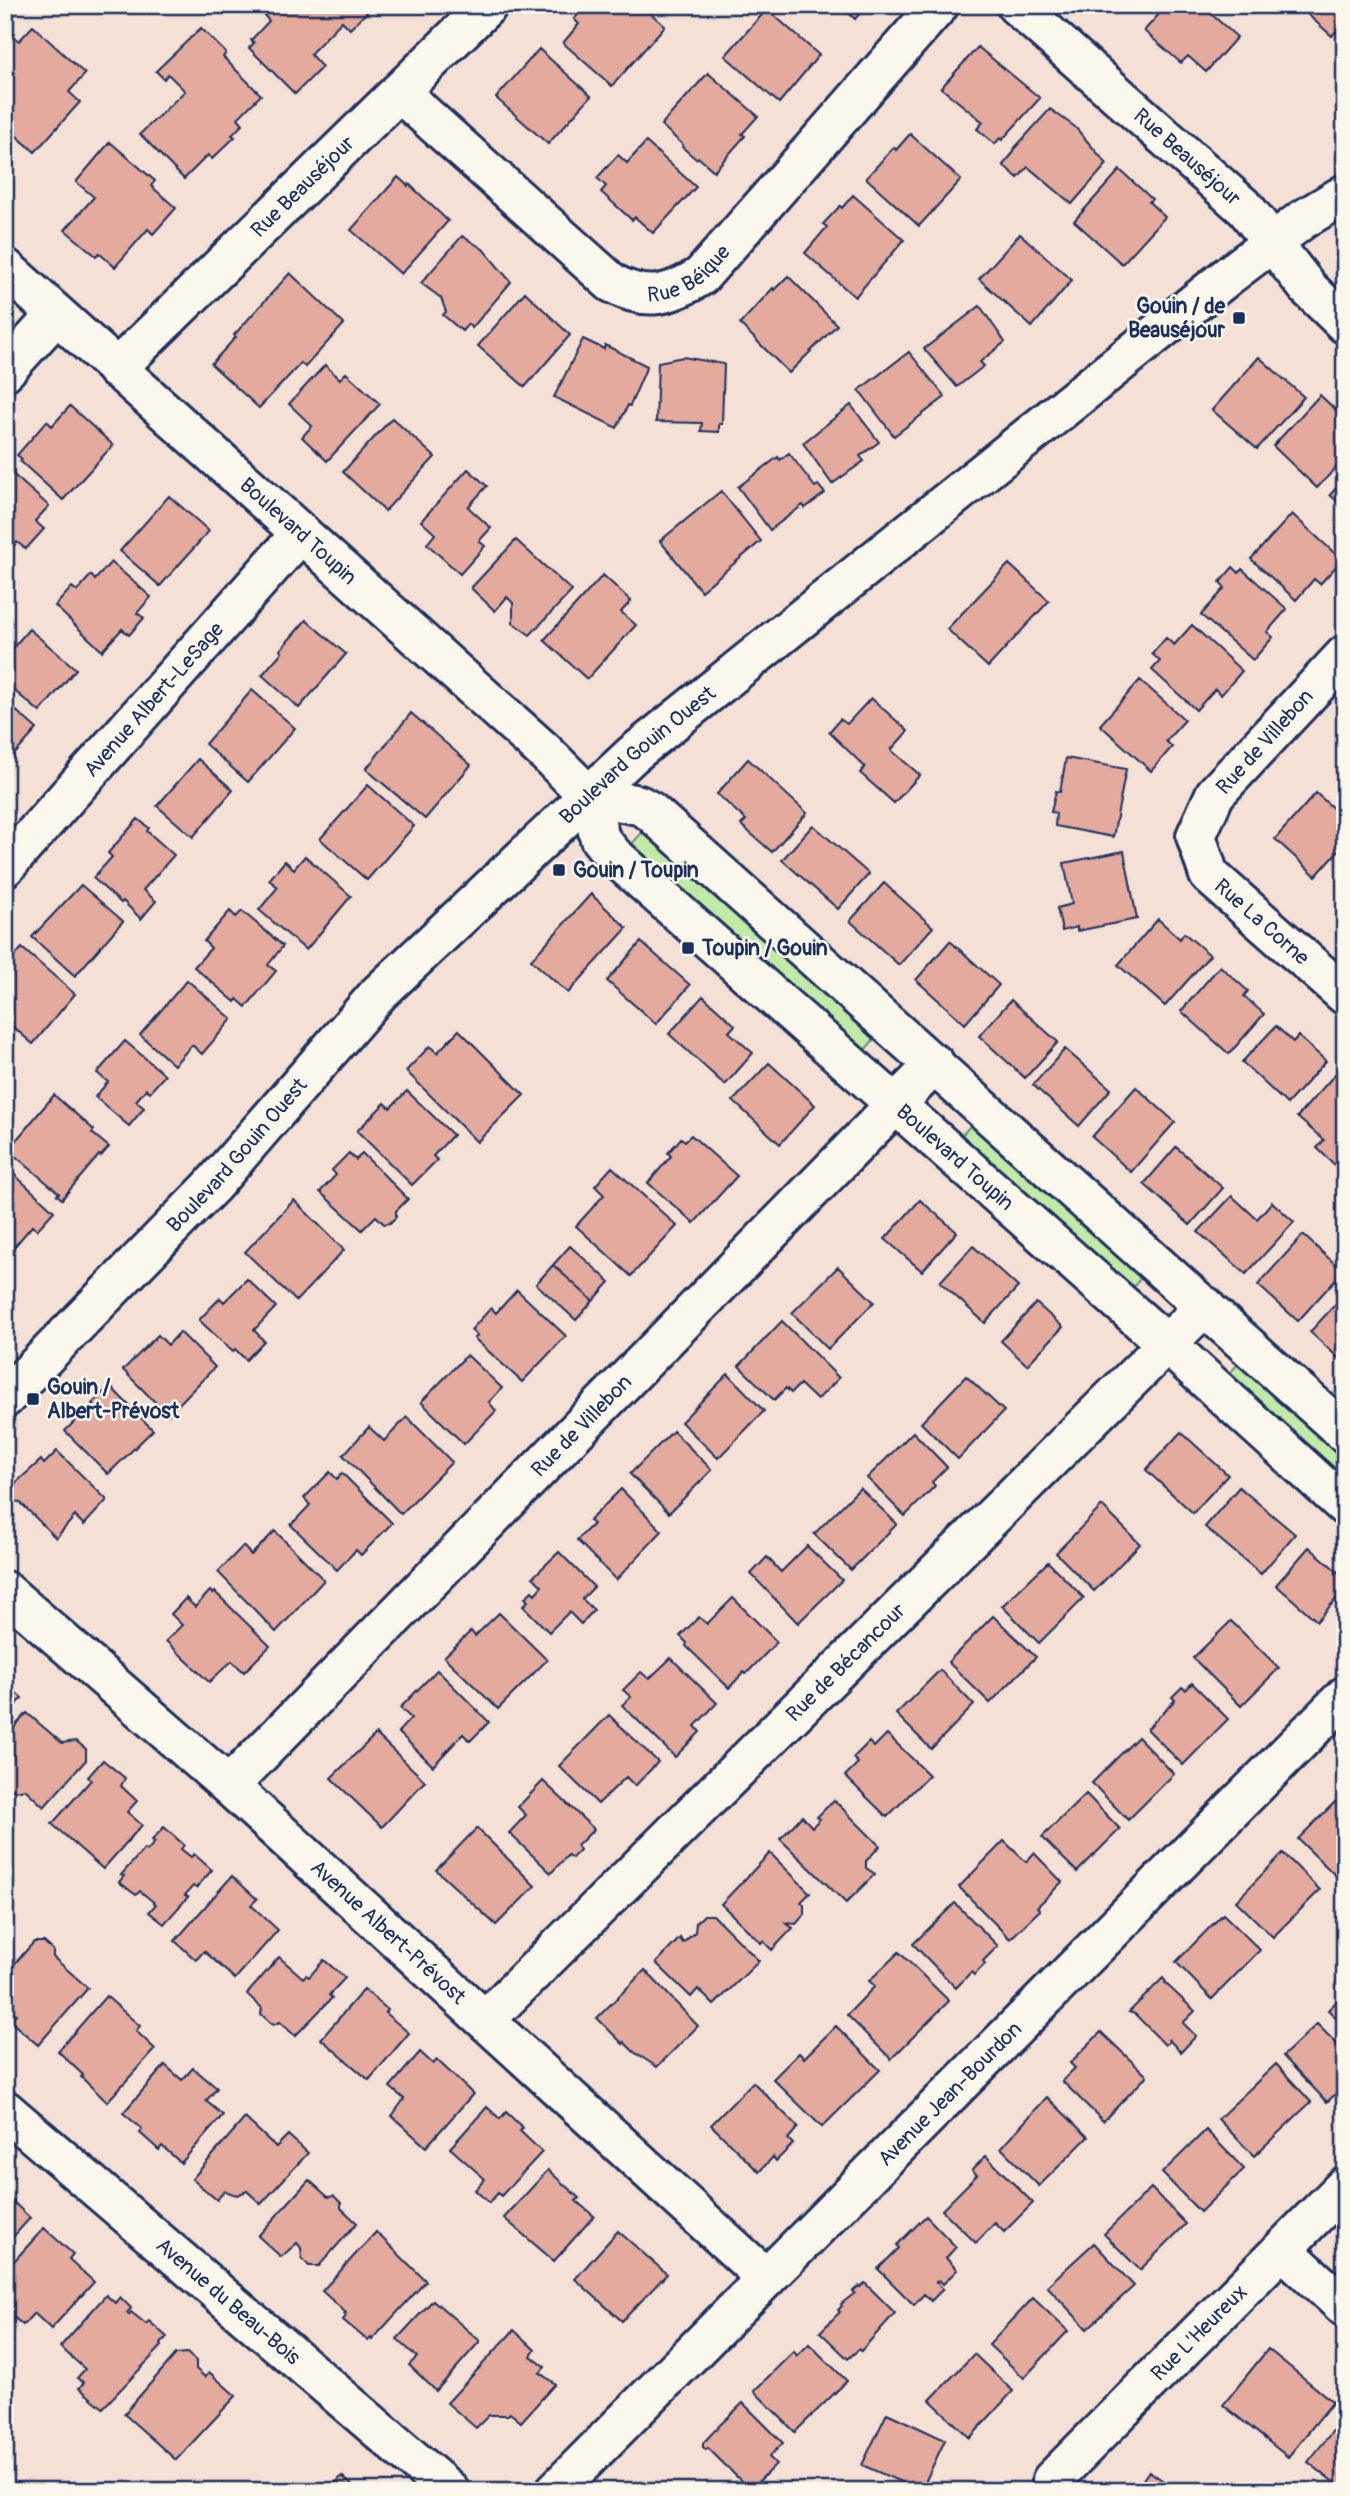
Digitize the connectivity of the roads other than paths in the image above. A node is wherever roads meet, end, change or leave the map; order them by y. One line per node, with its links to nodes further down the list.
1 (488, 5): 4 (street, Rue Beauséjour)
2 (939, 5): 4 (street, Rue Béique)
3 (1016, 5): 6 (street, Rue Beauséjour)
4 (399, 92): 10 (street, Rue Beauséjour)
5 (1345, 194): 6 (street, Boulevard Gouin Ouest)
6 (1273, 242): 9 (street, Rue Beauséjour); 14 (street, Boulevard Gouin Ouest)
7 (5, 268): 8 (street, Boulevard Toupin)
8 (55, 315): 10 (street, Boulevard Toupin); 11 (street)
9 (1345, 324)
10 (116, 369): 12 (street, Boulevard Toupin)
11 (5, 371)
12 (301, 533): 14 (street, Boulevard Toupin); 16 (street, Avenue Albert-LeSage)
13 (1345, 655): 15 (street, Rue de Villebon)
14 (589, 796): 18 (street); 19 (street, Boulevard Toupin); 22 (street, Boulevard Gouin Ouest)
15 (1196, 836): 17 (street, Rue La Corne)
16 (5, 867)
17 (1345, 995)
18 (935, 1065): 19 (street, Rue de Villebon); 20 (street)
19 (896, 1106): 21 (street, Boulevard Toupin); 27 (street, Rue de Villebon)
20 (1205, 1306): 21 (street, Rue de Bécancour); 23 (street)
21 (1168, 1345): 24 (street, Boulevard Toupin); 28 (street, Rue de Bécancour)
22 (5, 1398)
23 (1345, 1433)
24 (1345, 1506)
25 (5, 1591): 27 (street, Avenue Albert-Prévost)
26 (1345, 1696): 32 (street, Avenue Jean-Bourdon)
27 (229, 1786): 28 (street, Avenue Albert-Prévost)
28 (485, 2020): 32 (street, Avenue Albert-Prévost)
29 (5, 2110): 35 (street, Avenue du Beau-Bois)
30 (1345, 2186): 31 (street, Rue L'Heureux)
31 (1282, 2249): 33 (street); 34 (street, Rue L'Heureux)
32 (766, 2278): 36 (street, Avenue Jean-Bourdon)
33 (1345, 2306)
34 (1052, 2485)
35 (450, 2491)
36 (555, 2491)

